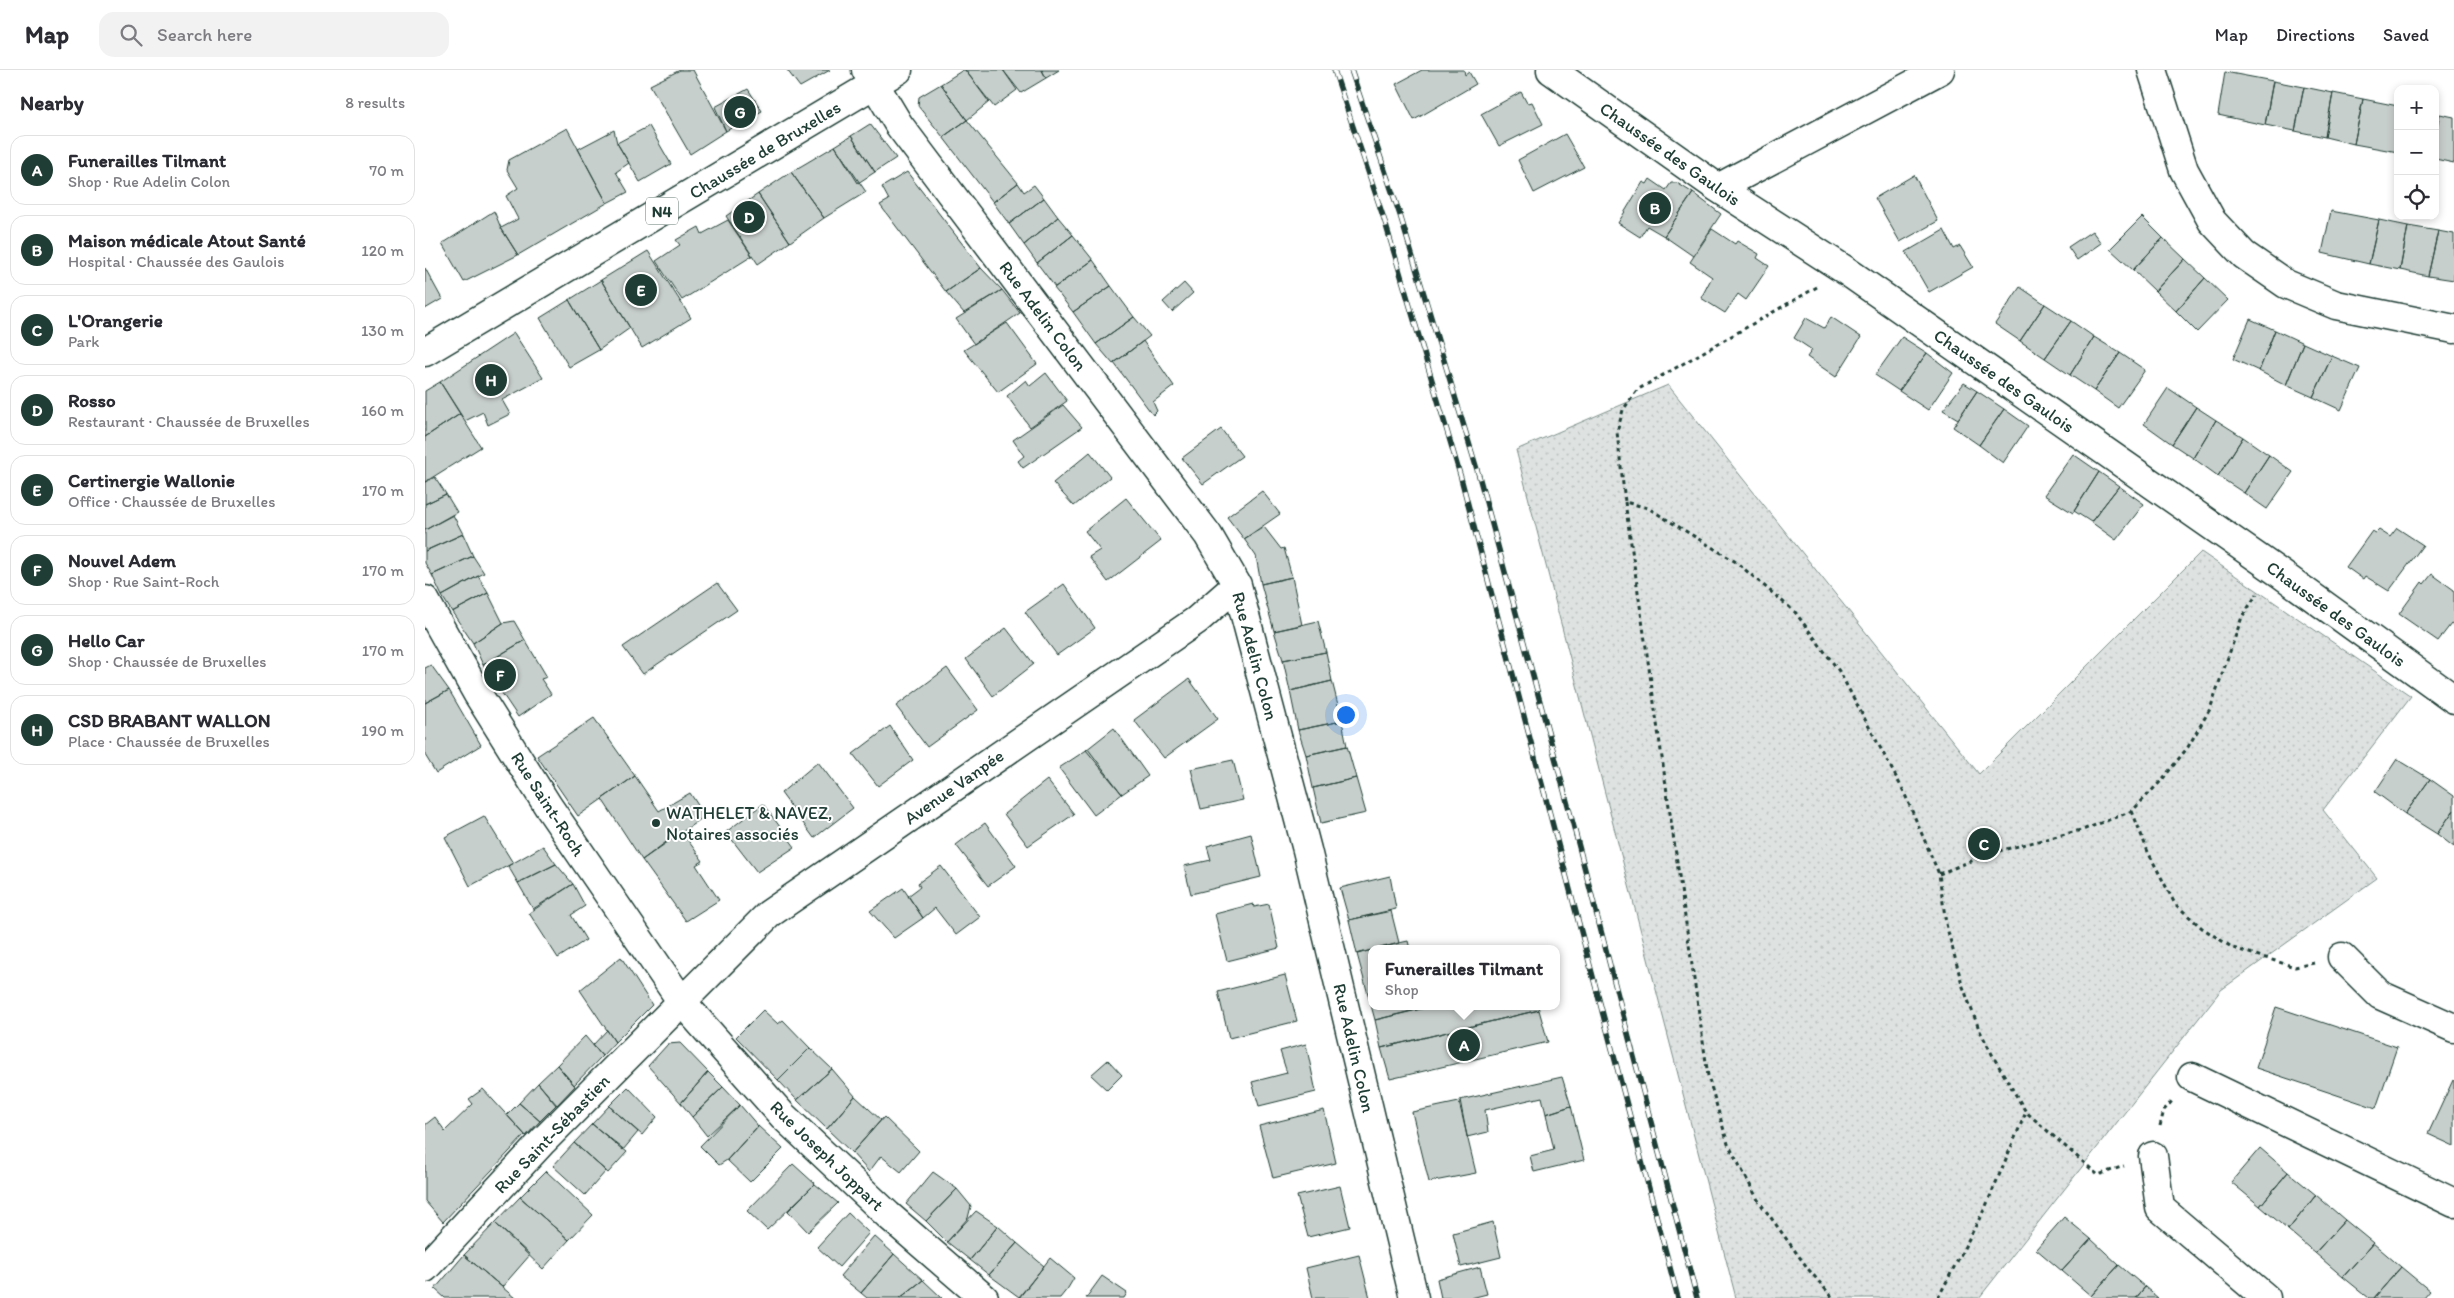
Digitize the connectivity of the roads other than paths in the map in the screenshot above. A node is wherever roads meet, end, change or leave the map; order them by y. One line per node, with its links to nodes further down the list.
1 (1551, 70): 5 (street, Chaussée des Gaulois)
2 (1940, 70): 5 (street)
3 (2152, 70): 6 (street)
4 (880, 75): 7 (street, Chaussée de Bruxelles / N4); 8 (street, Rue Adelin Colon)
5 (1718, 188): 10 (street, Chaussée des Gaulois)
6 (2454, 329)
7 (425, 352)
8 (1237, 585): 12 (street, Avenue Vanpée); 19 (street, Rue Adelin Colon)
9 (425, 600): 12 (street, Rue Saint-Roch)
10 (2454, 699)
11 (2342, 957): 13 (street)
12 (682, 1002): 17 (street, Rue Saint-Sébastien); 18 (street, Rue Joseph Joppart)
13 (2454, 1028)
14 (2193, 1077): 16 (street)
15 (2153, 1156): 20 (street)
16 (2454, 1203)
17 (425, 1268)
18 (984, 1298)
19 (1414, 1298)
20 (2266, 1298)

